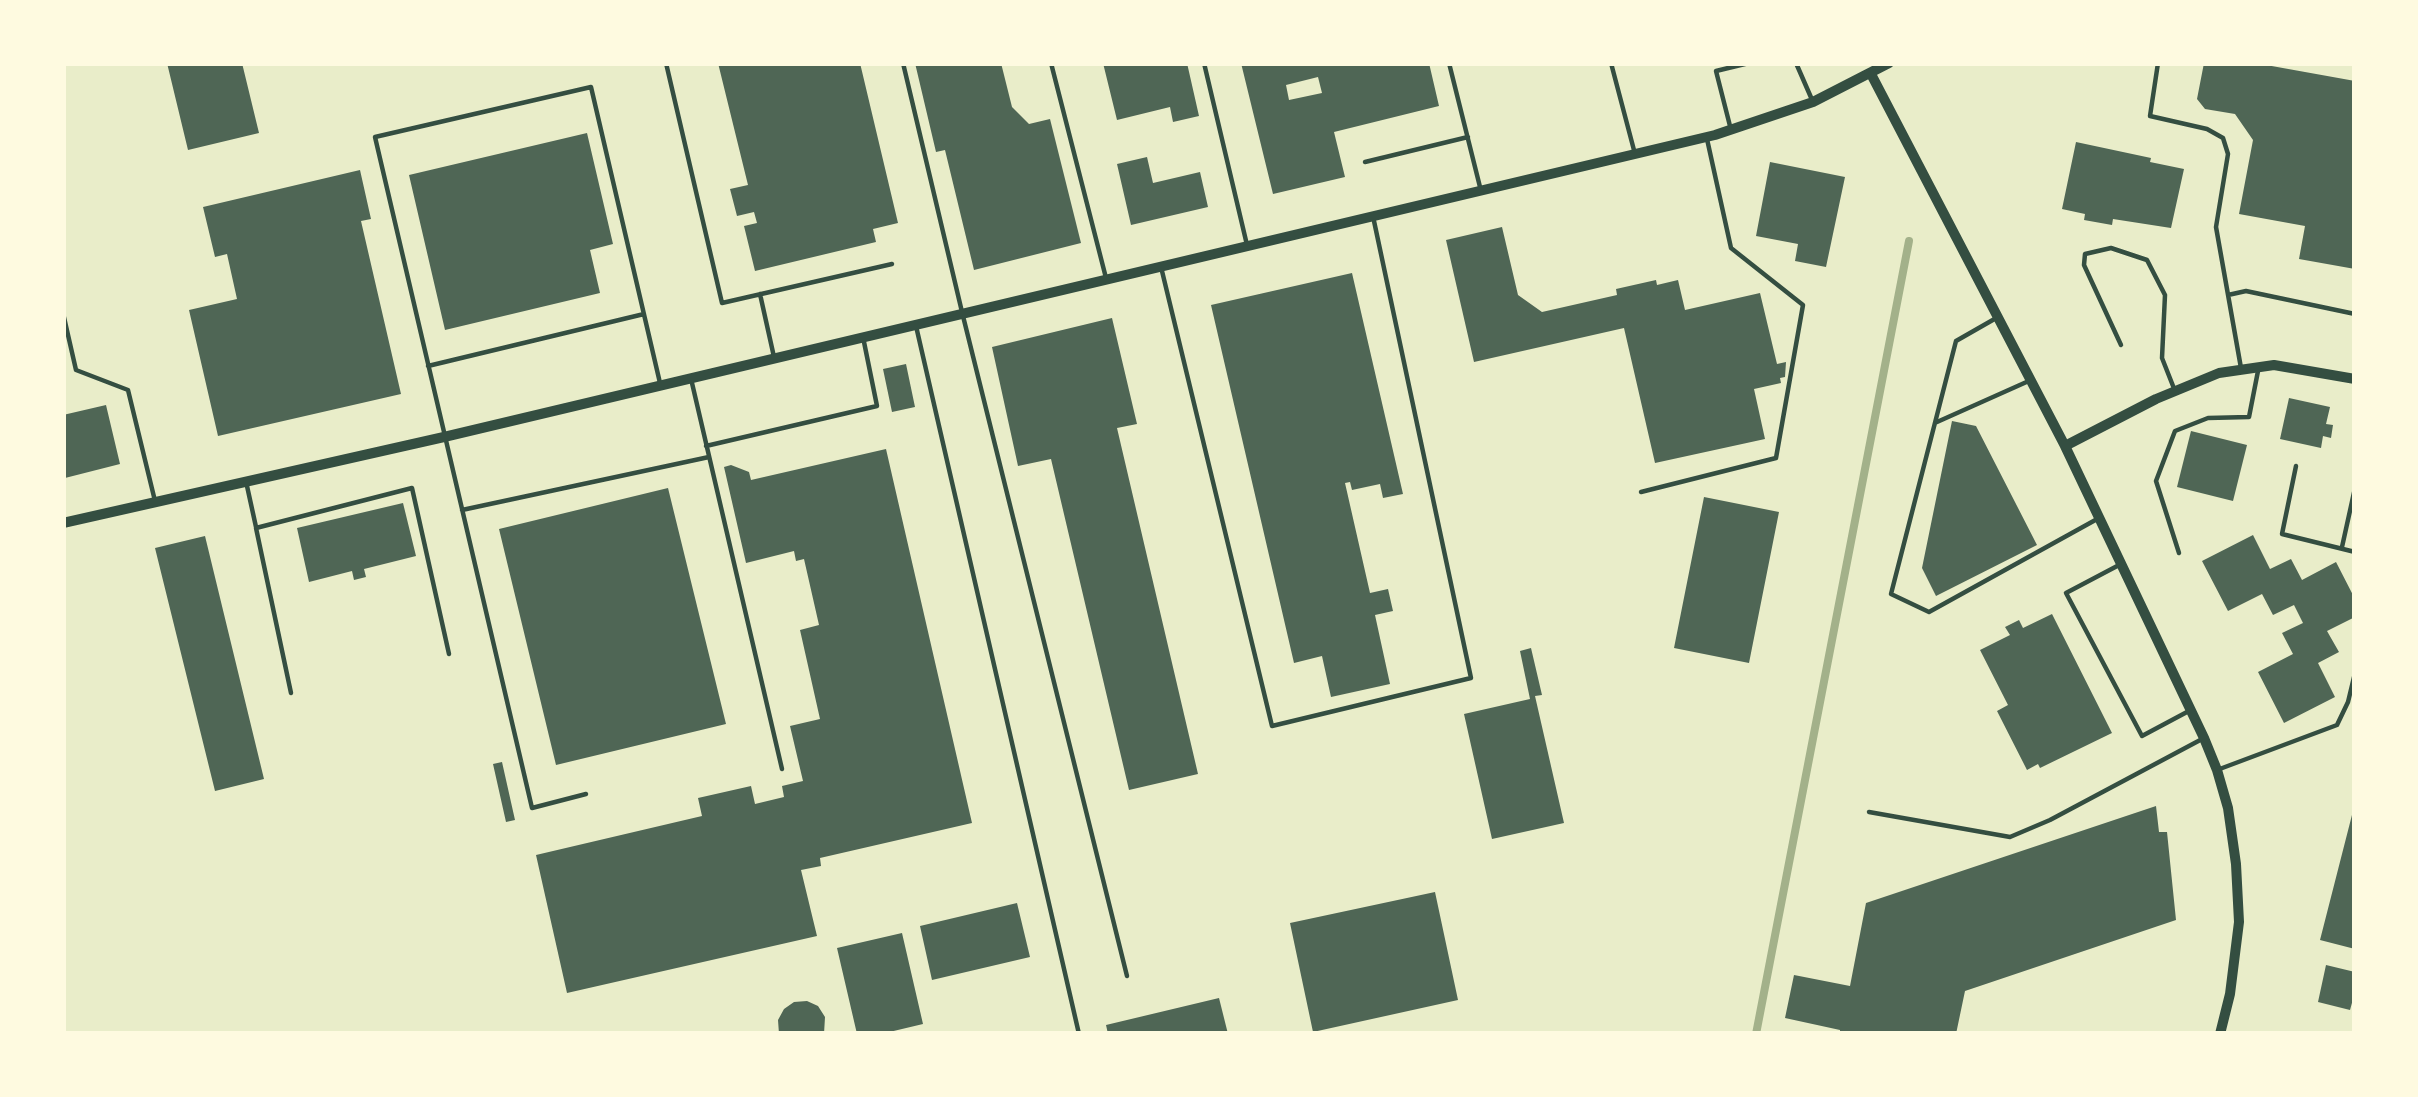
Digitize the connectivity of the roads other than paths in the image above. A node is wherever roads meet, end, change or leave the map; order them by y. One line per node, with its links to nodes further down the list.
1 (666, 63): 24 (lane)
2 (903, 63): 26 (lane)
3 (1052, 63): 23 (lane)
4 (1204, 63): 20 (lane)
5 (1449, 63): 14 (lane)
6 (1611, 63): 16 (lane)
7 (1749, 63): 13 (lane)
8 (1796, 63): 12 (lane)
9 (1889, 63): 11 (street)
10 (2158, 63): 25 (lane)
11 (1871, 74): 12 (street); 30 (street)
12 (1813, 102): 13 (street)
13 (1731, 130): 15 (street)
14 (1468, 137): 17 (lane); 18 (lane)
15 (1706, 138): 16 (street); 51 (lane)
16 (1636, 154): 18 (street)
17 (1365, 162)
18 (1481, 190): 19 (street)
19 (1372, 216): 20 (street); 22 (lane)
20 (1247, 245): 22 (street)
21 (892, 264): 24 (lane)
22 (1160, 266): 23 (street)
23 (1106, 278): 26 (street)
24 (760, 294): 34 (lane)
25 (2228, 295): 29 (lane); 37 (lane)
26 (962, 312): 31 (street); 70 (lane)
27 (63, 313): 52 (lane)
28 (644, 314): 35 (lane); 35 (lane); 41 (lane)
29 (2355, 314)
30 (1998, 317): 40 (street); 43 (lane)
31 (915, 323): 32 (street); 71 (lane)
32 (862, 336): 34 (street); 45 (lane)
33 (2121, 345): 42 (lane)
34 (774, 357): 38 (street)
35 (428, 366): 44 (lane)
36 (2259, 366): 37 (street); 39 (street); 59 (lane)
37 (2241, 368): 42 (street)
38 (691, 377): 41 (street); 45 (lane)
39 (2355, 379)
40 (2031, 380): 43 (lane); 46 (street)
41 (660, 385): 44 (street)
42 (2175, 391): 46 (street)
43 (1935, 423): 54 (lane)
44 (444, 437): 49 (street); 53 (lane)
45 (706, 446): 47 (lane)
46 (2065, 446): 54 (street)
47 (709, 457): 53 (lane); 66 (lane)
48 (2296, 466): 57 (lane)
49 (246, 480): 52 (street); 56 (lane)
50 (2355, 488): 57 (lane)
51 (1641, 492)
52 (155, 501): 55 (street)
53 (461, 510): 68 (lane)
54 (2099, 518): 60 (street)
55 (63, 523)
56 (256, 528): 61 (lane); 63 (lane)
57 (2342, 549): 58 (lane)
58 (2355, 552)
59 (2180, 553)
60 (2121, 564): 64 (street); 64 (lane)
61 (449, 654)
62 (2355, 673): 67 (lane)
63 (291, 693)
64 (2191, 710): 65 (street)
65 (2204, 738): 67 (street); 69 (lane)
66 (782, 769)
67 (2216, 770): 72 (street)
68 (586, 794)
69 (1869, 812)
70 (1127, 976)
71 (1079, 1034)
72 (2220, 1034)

